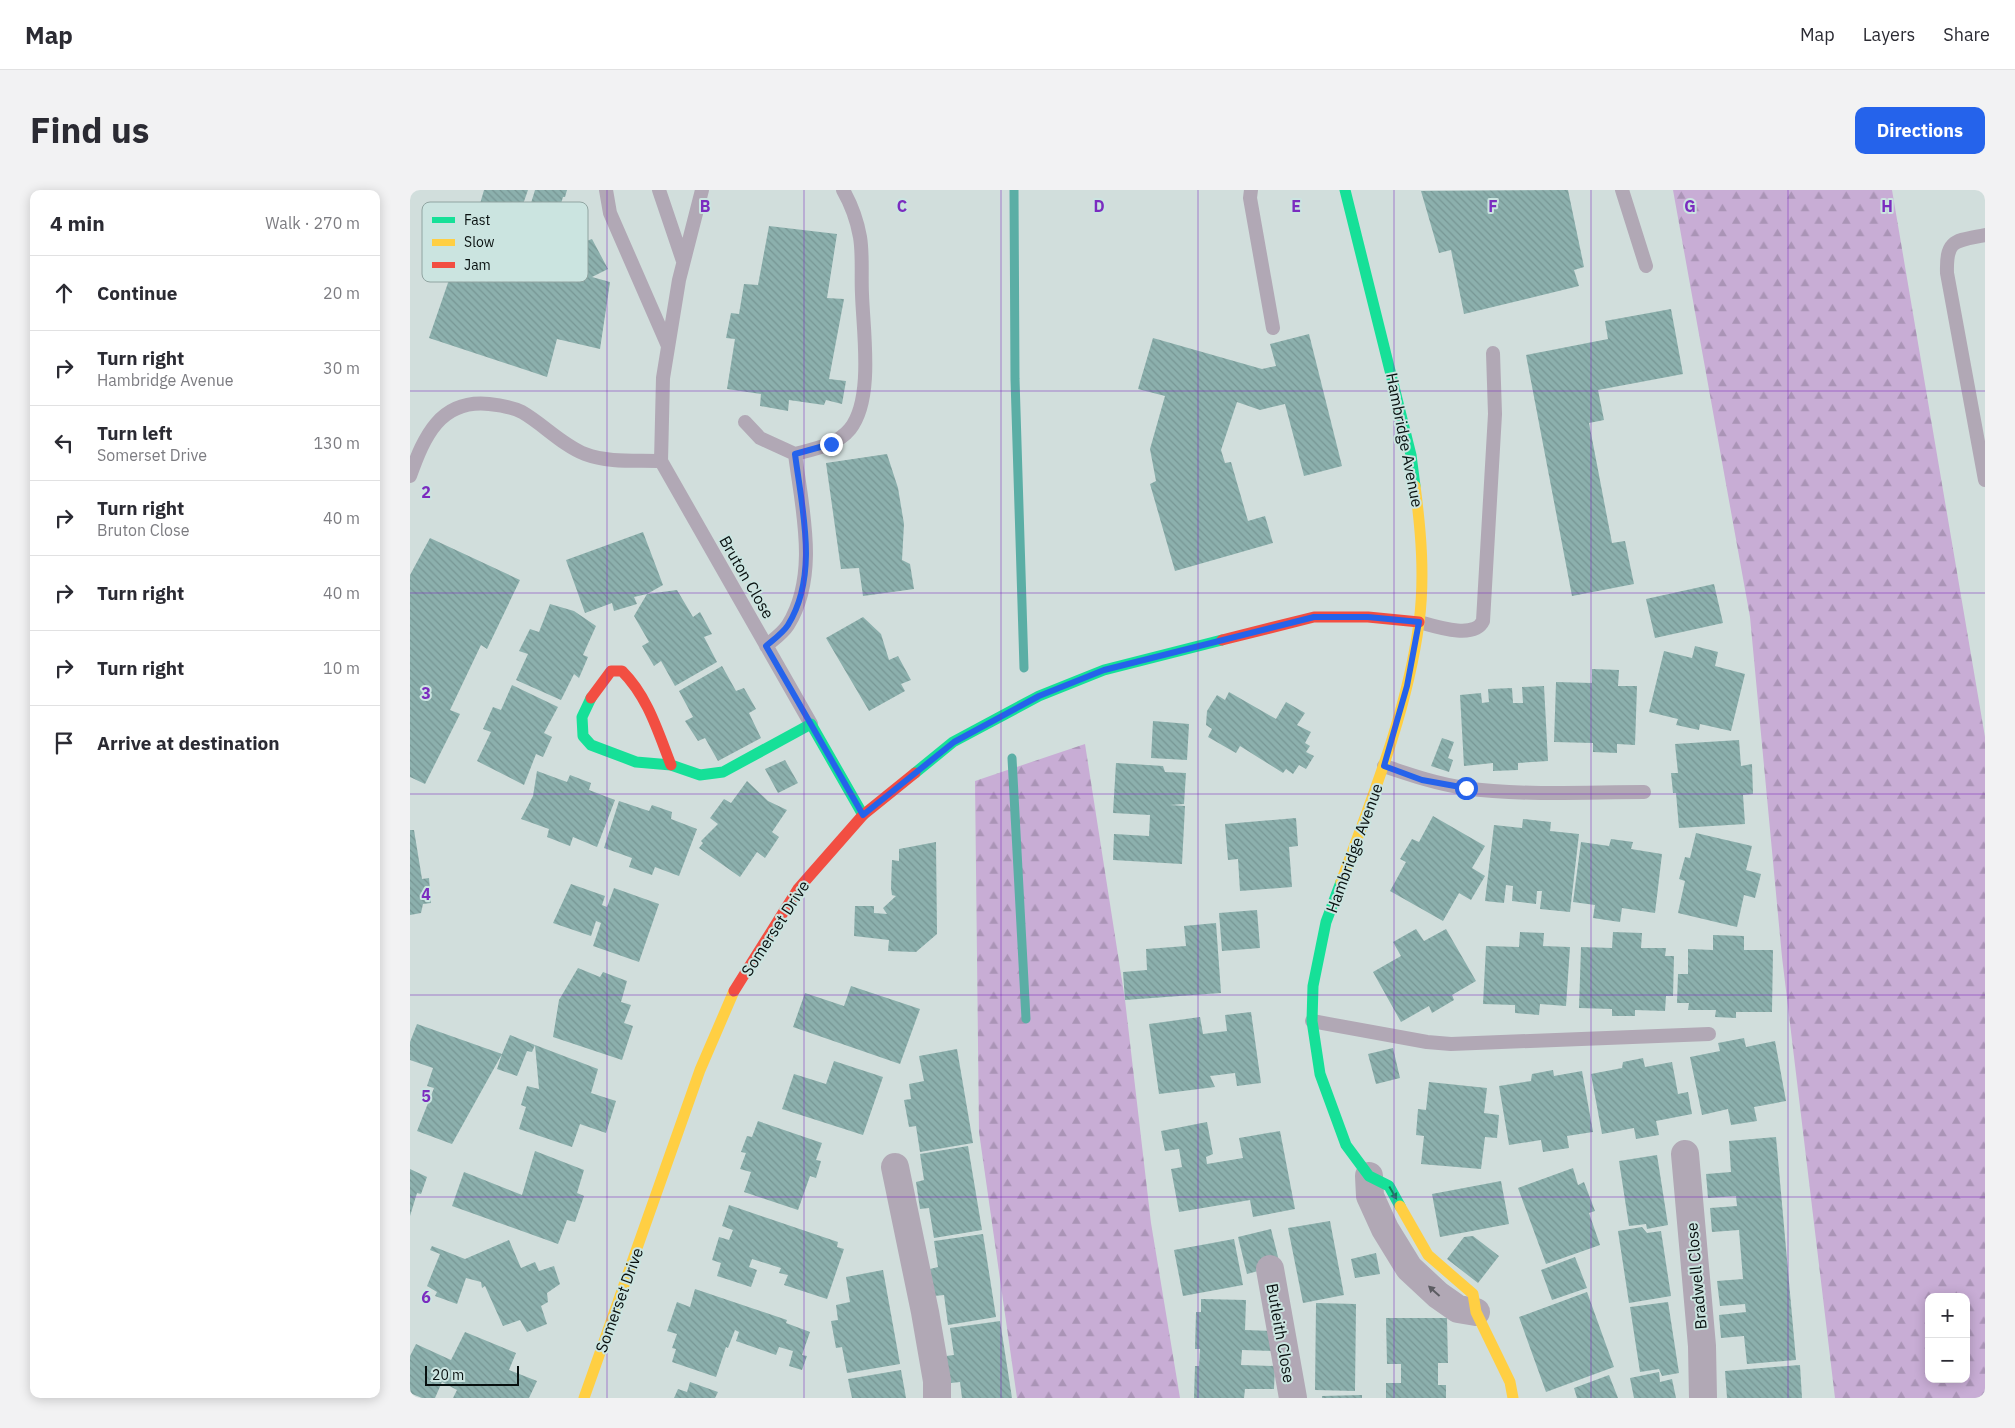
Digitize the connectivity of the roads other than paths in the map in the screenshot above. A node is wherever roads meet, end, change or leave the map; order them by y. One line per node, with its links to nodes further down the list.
1 (606, 190): 12 (lane)
2 (659, 190): 9 (lane)
3 (702, 190): 9 (lane)
4 (843, 190): 15 (lane)
5 (1251, 190): 11 (lane)
6 (1345, 190): 19 (street, Hambridge Avenue)
7 (1622, 190): 10 (lane)
8 (1985, 235): 18 (lane)
9 (684, 262): 12 (lane)
10 (1646, 266)
11 (1273, 328)
12 (668, 346): 16 (lane)
13 (1493, 353): 19 (lane)
14 (745, 422): 15 (lane)
15 (795, 454): 20 (lane)
16 (661, 461): 17 (lane); 20 (lane, Bruton Close)
17 (410, 476)
18 (1985, 480)
19 (1419, 622): 23 (street, Hambridge Avenue); 25 (street, Somerset Drive)
20 (766, 646): 21 (lane, Bruton Close)
21 (811, 724): 22 (street); 25 (street, Bruton Close)
22 (671, 765): 22 (street)
23 (1384, 766): 24 (lane); 26 (street, Hambridge Avenue)
24 (1644, 792)
25 (863, 815): 33 (street, Somerset Drive)
26 (1312, 1021): 27 (lane); 30 (street, Hambridge Avenue)
27 (1709, 1034)
28 (1685, 1154): 37 (street, Bradwell Close)
29 (895, 1167): 34 (street)
30 (1369, 1176): 32 (street, Hambridge Avenue)
31 (1270, 1269): 35 (street, Butleith Close)
32 (1476, 1312): 36 (street, Hambridge Avenue)
33 (584, 1398)
34 (937, 1398)
35 (1293, 1398)
36 (1513, 1398)
37 (1703, 1398)

